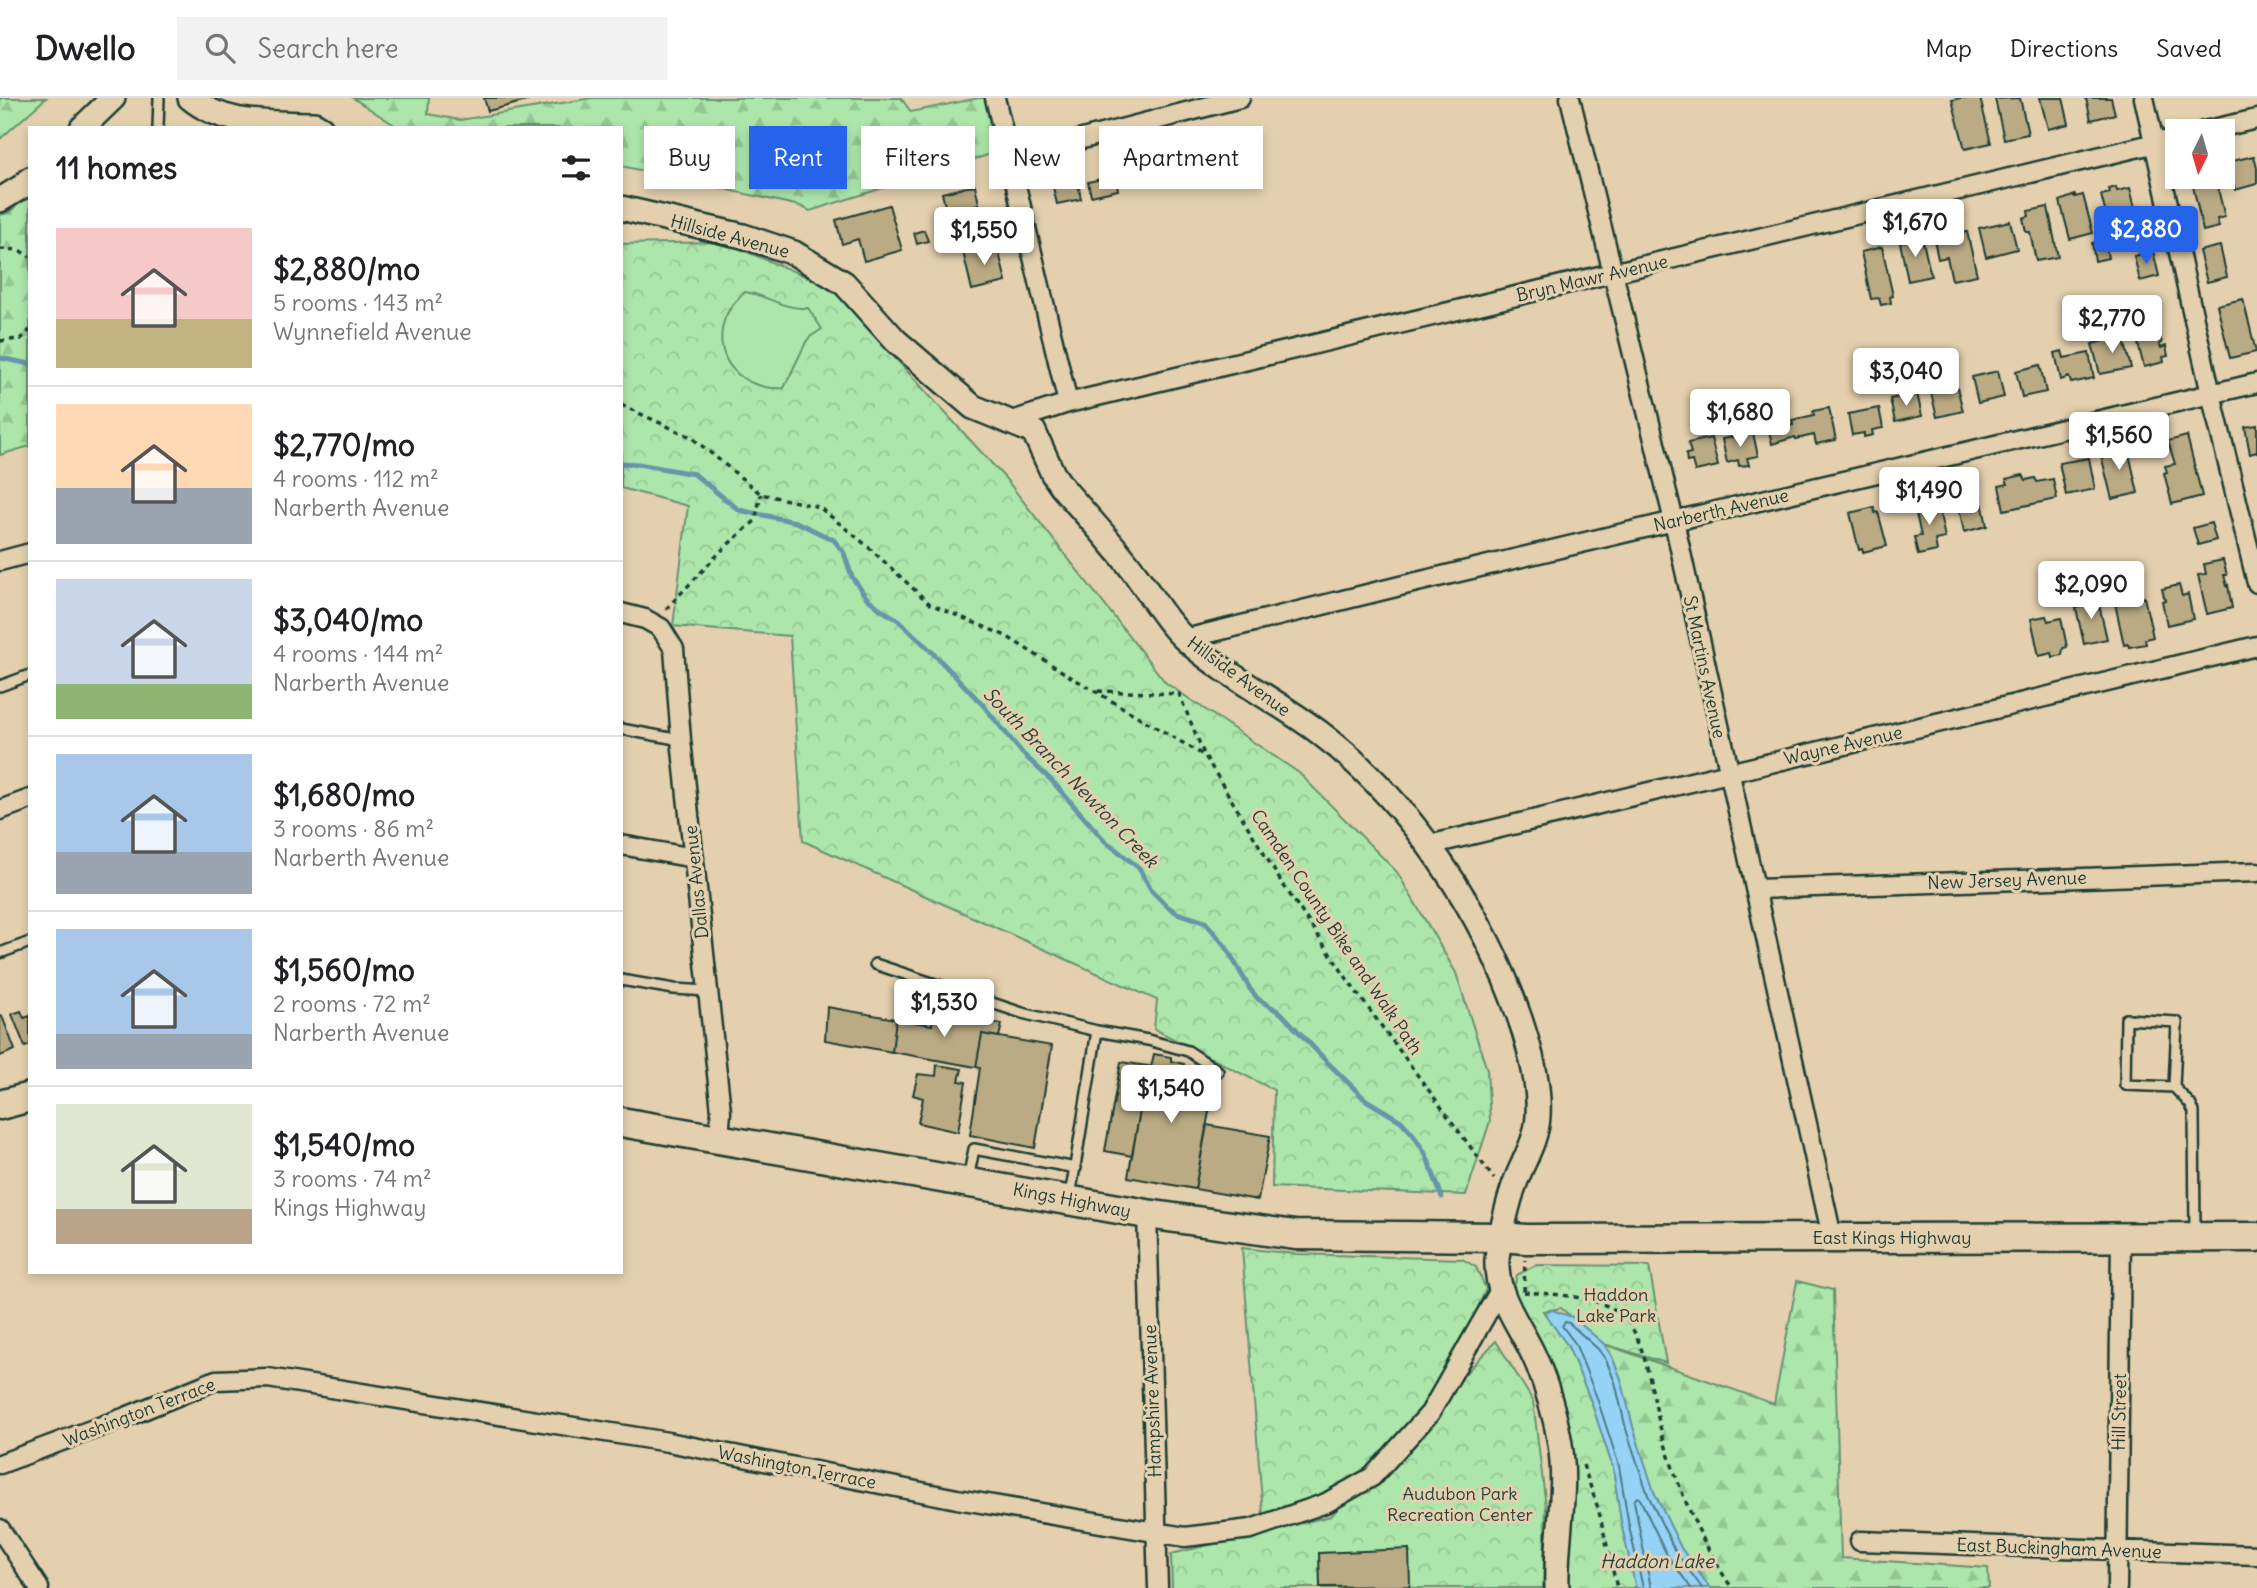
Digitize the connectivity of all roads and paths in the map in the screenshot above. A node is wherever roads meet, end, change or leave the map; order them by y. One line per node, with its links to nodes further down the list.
1 (113, 98): 10 (street)
2 (159, 98): 11 (lane)
3 (190, 98): 12 (street)
4 (995, 98): 13 (street)
5 (1240, 98): 14 (street)
6 (1570, 98): 21 (street, St Martins Avenue)
7 (2144, 98): 16 (street)
8 (2257, 119): 9 (street)
9 (2235, 124)
10 (84, 126)
11 (158, 126)
12 (318, 126)
13 (1002, 126)
14 (1085, 138)
15 (2165, 141): 16 (street, Bryn Mawr Avenue)
16 (2154, 143): 21 (street, Bryn Mawr Avenue); 25 (street)
17 (1016, 189): 26 (street)
18 (623, 208): 28 (street, Hillside Avenue)
19 (0, 249): 20 (path)
20 (28, 256)
21 (1612, 273): 26 (street, Bryn Mawr Avenue); 30 (street, St Martins Avenue)
22 (28, 332): 23 (path)
23 (0, 341)
24 (2257, 383): 25 (street, Narberth Avenue)
25 (2211, 394): 30 (street, Narberth Avenue); 33 (street)
26 (1068, 403): 28 (street, Bryn Mawr Avenue)
27 (623, 406): 29 (path, Camden County Bike and Walk Path)
28 (1009, 422): 36 (street, Hillside Avenue)
29 (761, 494): 35 (path); 40 (path, Camden County Bike and Walk Path)
30 (1674, 521): 36 (street, Narberth Avenue); 44 (street, St Martins Avenue)
31 (28, 554): 32 (street)
32 (0, 561)
33 (2257, 583)
34 (623, 614): 35 (street)
35 (657, 626): 42 (street, Dallas Avenue)
36 (1185, 639): 48 (street, Hillside Avenue)
37 (2257, 646): 44 (street, Wayne Avenue)
38 (28, 676): 39 (lane)
39 (0, 686)
40 (1095, 691): 43 (path, Camden County Bike and Walk Path); 43 (path)
41 (623, 729): 42 (lane)
42 (681, 740): 49 (street, Dallas Avenue)
43 (1205, 756): 67 (path, Camden County Bike and Walk Path)
44 (1728, 773): 48 (street, Wayne Avenue); 51 (street, St Martins Avenue)
45 (28, 800): 46 (street)
46 (0, 810)
47 (623, 845): 49 (street)
48 (1429, 845): 67 (street, Hillside Avenue)
49 (694, 858): 56 (street, Dallas Avenue)
50 (2257, 872): 51 (street, New Jersey Avenue)
51 (1756, 889): 69 (street, St Martins Avenue)
52 (28, 943): 53 (lane)
53 (0, 953)
54 (875, 964): 57 (lane)
55 (623, 980): 56 (lane)
56 (708, 991): 63 (street, Dallas Avenue)
57 (1097, 1031): 58 (lane); 64 (lane)
58 (1218, 1071)
59 (2174, 1087): 59 (lane); 71 (lane)
60 (28, 1098): 61 (main road)
61 (0, 1105)
62 (623, 1122): 63 (main road, Kings Highway)
63 (719, 1139): 65 (main road, Kings Highway)
64 (1076, 1168): 65 (lane); 66 (lane)
65 (968, 1181): 66 (main road, Kings Highway)
66 (1070, 1199): 68 (main road, Kings Highway)
67 (1510, 1201): 73 (street, Hillside Avenue)
68 (1147, 1214): 73 (main road, Kings Highway); 78 (street, Hampshire Avenue)
69 (1832, 1237): 70 (main road, East Kings Highway); 73 (main road, East Kings Highway)
70 (2121, 1237): 71 (main road, East Kings Highway); 80 (street, Hill Street)
71 (2195, 1237): 72 (main road, East Kings Highway)
72 (2257, 1237)
73 (1514, 1238): 74 (street, Hillside Avenue)
74 (1500, 1290): 78 (street, Washington Terrace); 84 (street)
75 (1524, 1292): 85 (path)
76 (0, 1464): 78 (street, Washington Terrace)
77 (0, 1529): 82 (street)
78 (1156, 1532): 83 (street, Hampshire Avenue)
79 (1860, 1541): 80 (street, East Buckingham Avenue)
80 (2118, 1550): 81 (street, East Buckingham Avenue); 86 (street, Hill Street)
81 (2257, 1555)
82 (39, 1588)
83 (1158, 1588)
84 (1557, 1588)
85 (1732, 1588)
86 (2117, 1588)

